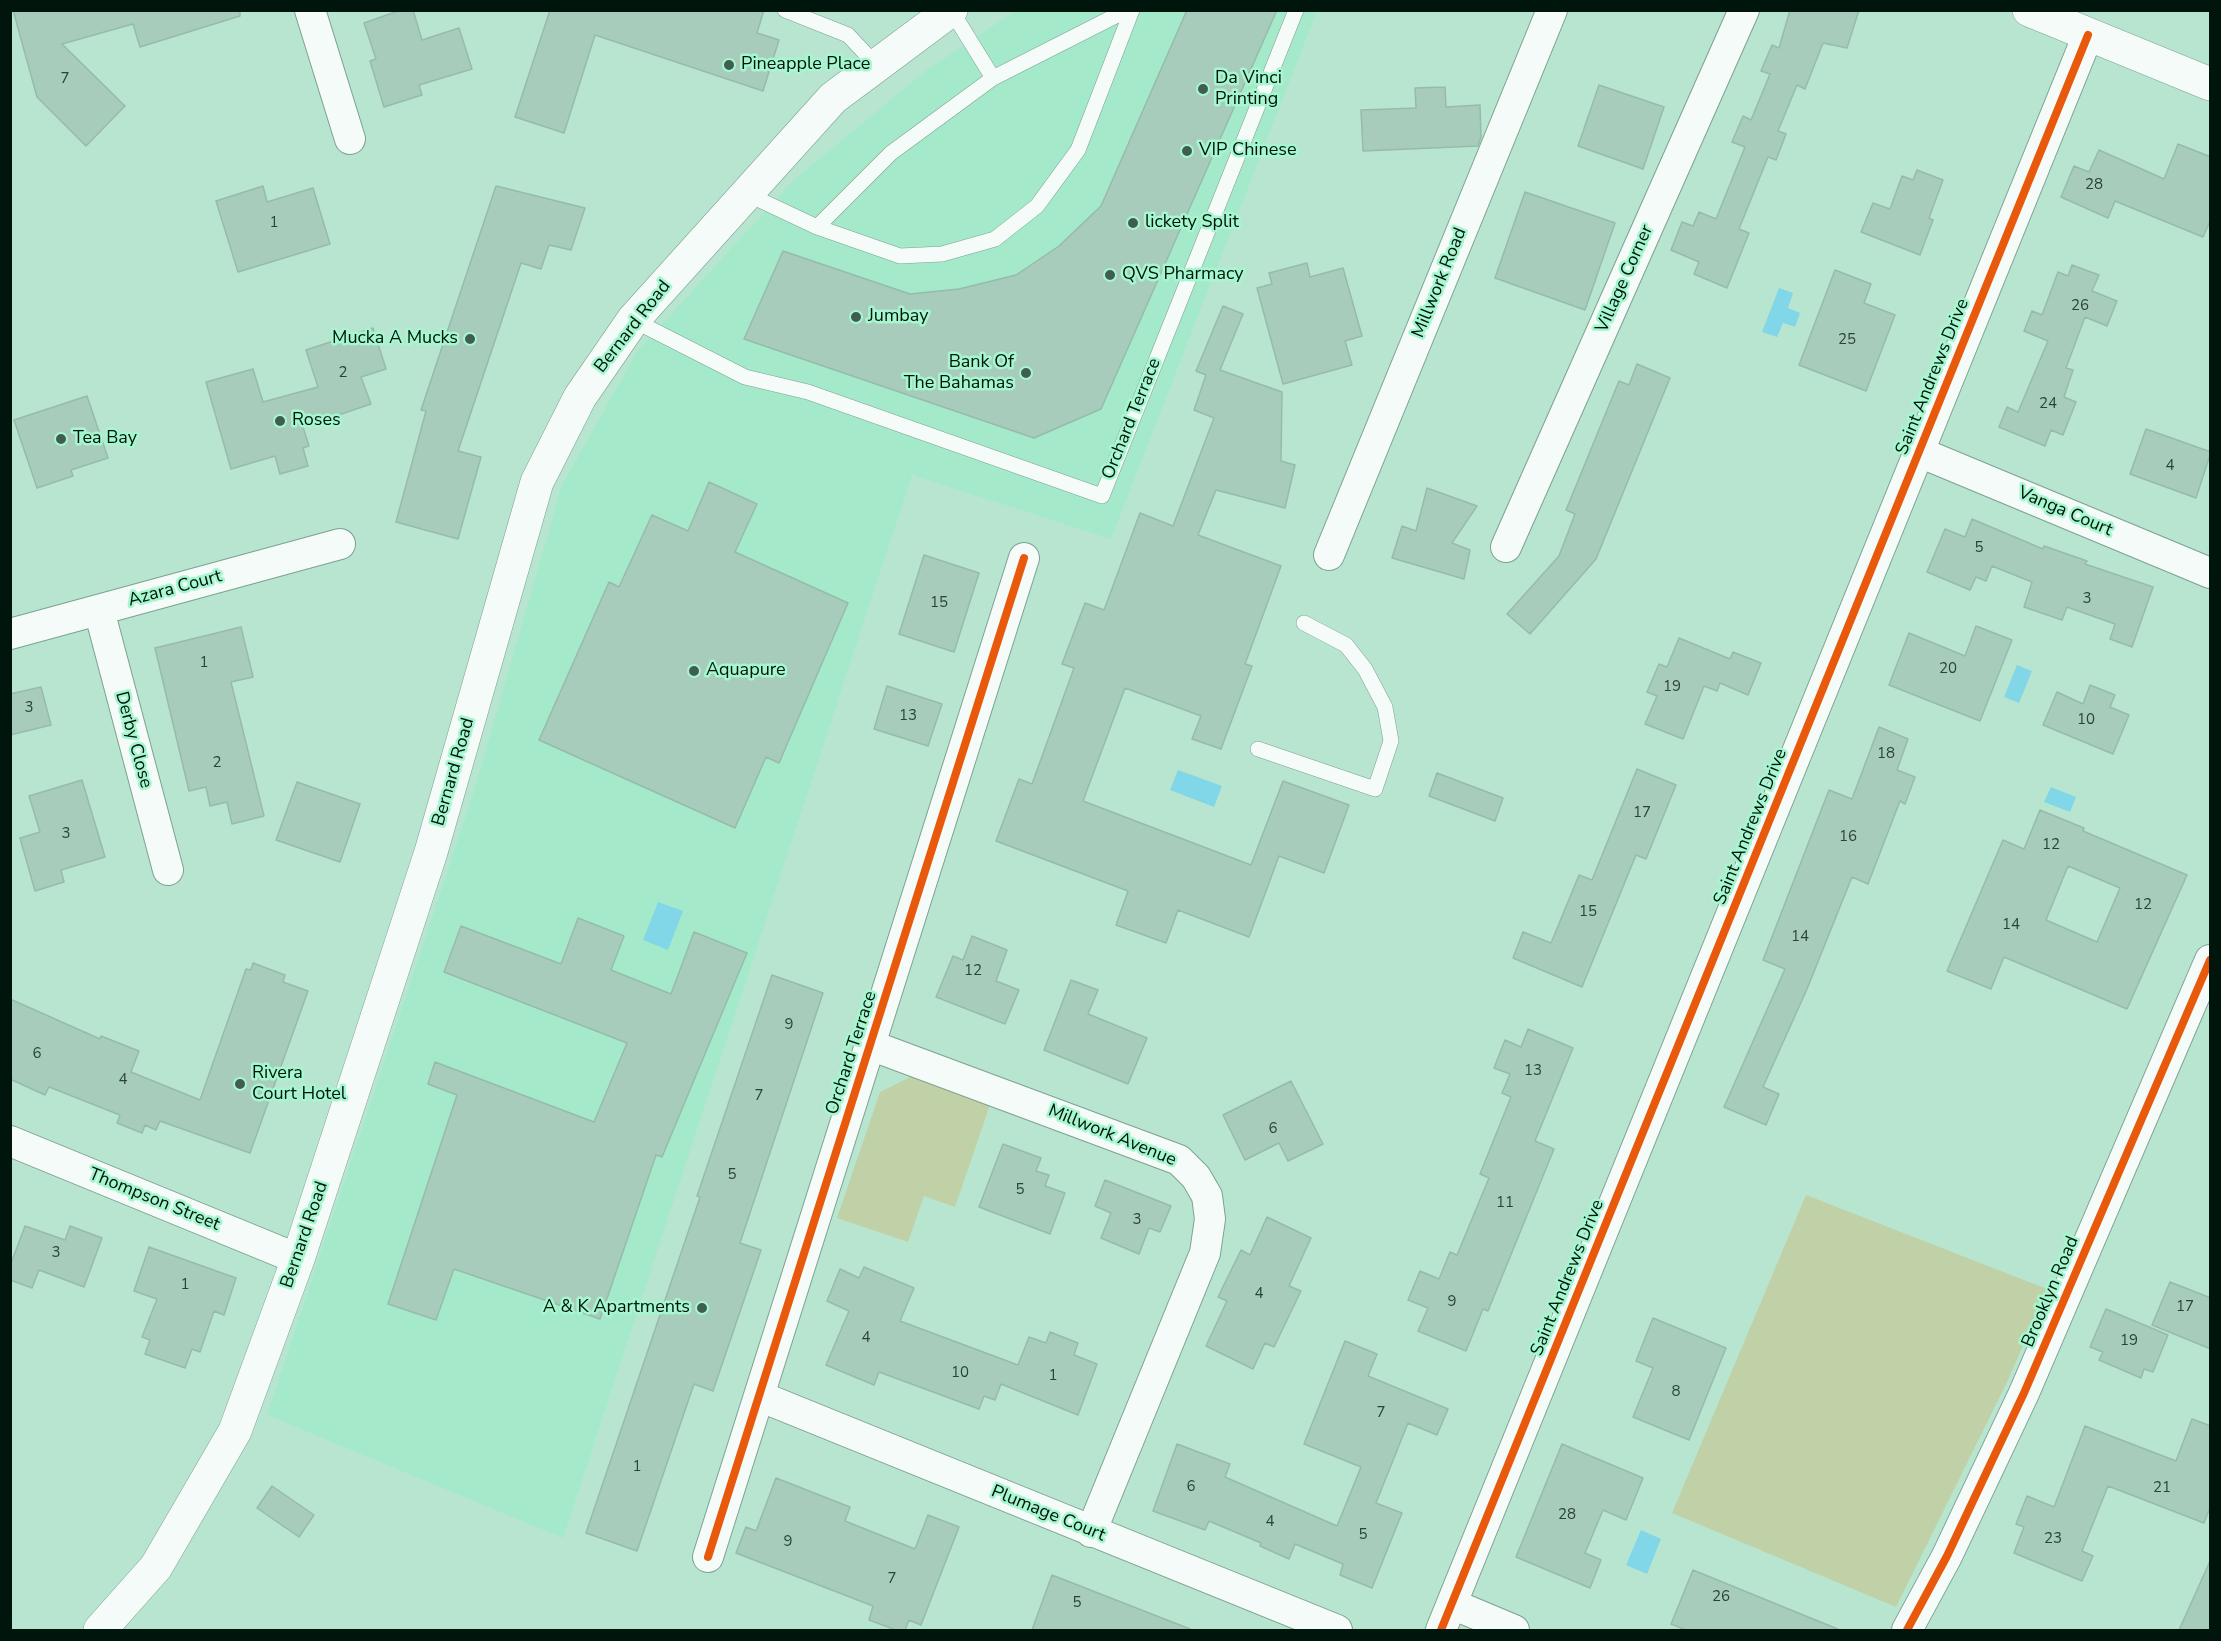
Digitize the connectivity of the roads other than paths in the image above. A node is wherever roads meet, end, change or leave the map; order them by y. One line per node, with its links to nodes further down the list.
1 (310, 10): 13 (street)
2 (785, 10): 10 (lane)
3 (951, 10): 10 (main road, Bernard Road); 11 (lane)
4 (1130, 10): 11 (lane); 15 (lane)
5 (1296, 10): 16 (lane, Orchard Terrace)
6 (1552, 10): 20 (street, Millwork Road)
7 (1744, 10): 19 (street, Village Corner)
8 (2029, 10): 9 (main road)
9 (2088, 35): 12 (main road); 17 (street, Saint Andrews Drive)
10 (877, 66): 14 (main road, Bernard Road)
11 (993, 78): 15 (lane)
12 (2211, 84)
13 (351, 139)
14 (747, 194): 15 (lane); 16 (main road, Bernard Road)
15 (817, 227)
16 (633, 320): 31 (main road, Bernard Road)
17 (1919, 452): 22 (street, Vanga Court); 35 (street, Saint Andrews Drive)
18 (340, 544): 23 (street, Azara Court)
19 (1506, 547)
20 (1329, 555)
21 (1024, 558): 29 (street, Orchard Terrace)
22 (2211, 573)
23 (99, 610): 25 (street, Azara Court); 27 (street, Derby Close)
24 (1304, 622): 26 (lane)
25 (10, 634)
26 (1258, 749)
27 (168, 870)
28 (2207, 979): 39 (street, Brooklyn Road)
29 (870, 1045): 32 (street, Orchard Terrace); 33 (street, Millwork Avenue)
30 (10, 1141): 31 (street, Thompson Street)
31 (298, 1259): 36 (main road, Bernard Road)
32 (759, 1395): 33 (street, Plumage Court); 34 (street, Orchard Terrace)
33 (1091, 1532): 37 (street, Plumage Court)
34 (708, 1557)
35 (1446, 1617): 38 (street)
36 (100, 1630)
37 (1337, 1630)
38 (1514, 1630)
39 (1906, 1630)

